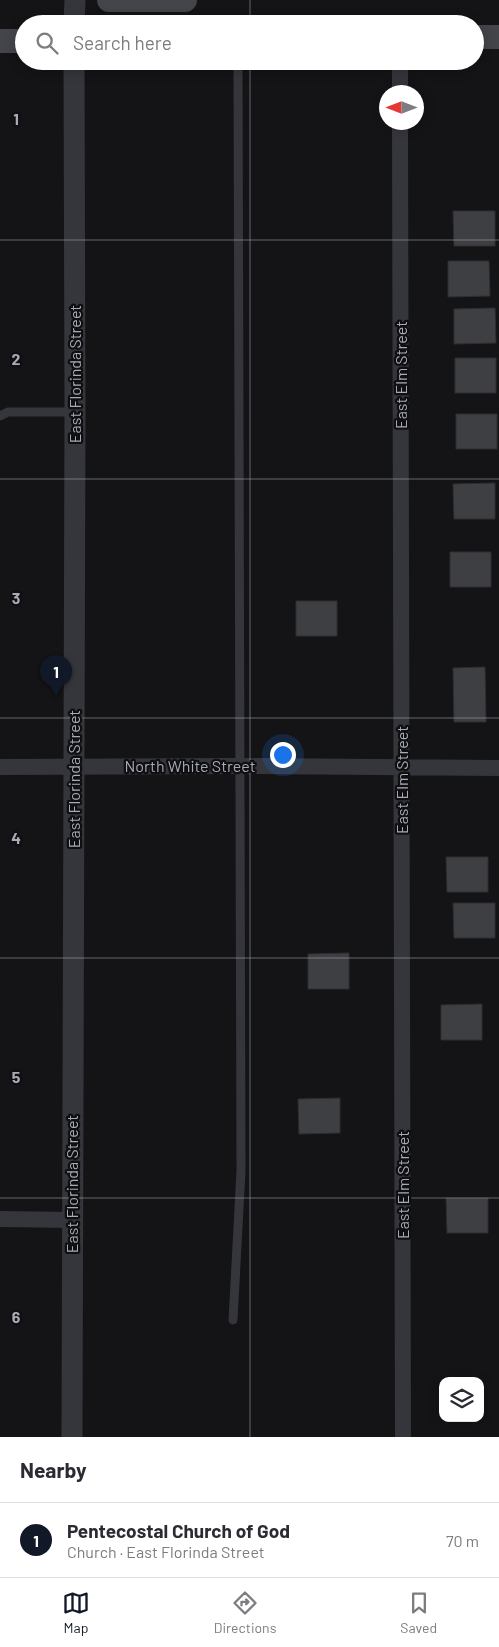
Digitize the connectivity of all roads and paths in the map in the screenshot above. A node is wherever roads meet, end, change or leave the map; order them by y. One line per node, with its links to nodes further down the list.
1 (75, 0): 4 (street)
2 (109, 0): 3 (main road)
3 (184, 0)
4 (74, 15)
5 (484, 37): 6 (main road)
6 (499, 37)
7 (0, 41): 8 (main road)
8 (15, 41)
9 (74, 70): 14 (street, East Florinda Street)
10 (238, 70): 16 (lane)
11 (400, 70): 12 (street)
12 (400, 85)
13 (400, 130): 19 (street, East Elm Street)
14 (75, 412): 15 (lane); 18 (street, East Florinda Street)
15 (0, 416)
16 (239, 766): 18 (street, North White Street); 19 (street, North White Street); 23 (lane)
17 (0, 767): 18 (street, North White Street)
18 (74, 767): 22 (street, East Florinda Street)
19 (402, 767): 20 (street, North White Street); 25 (street, East Elm Street)
20 (499, 768)
21 (0, 1219): 22 (street)
22 (72, 1220): 24 (street, East Florinda Street)
23 (233, 1320)
24 (72, 1437)
25 (403, 1437)

